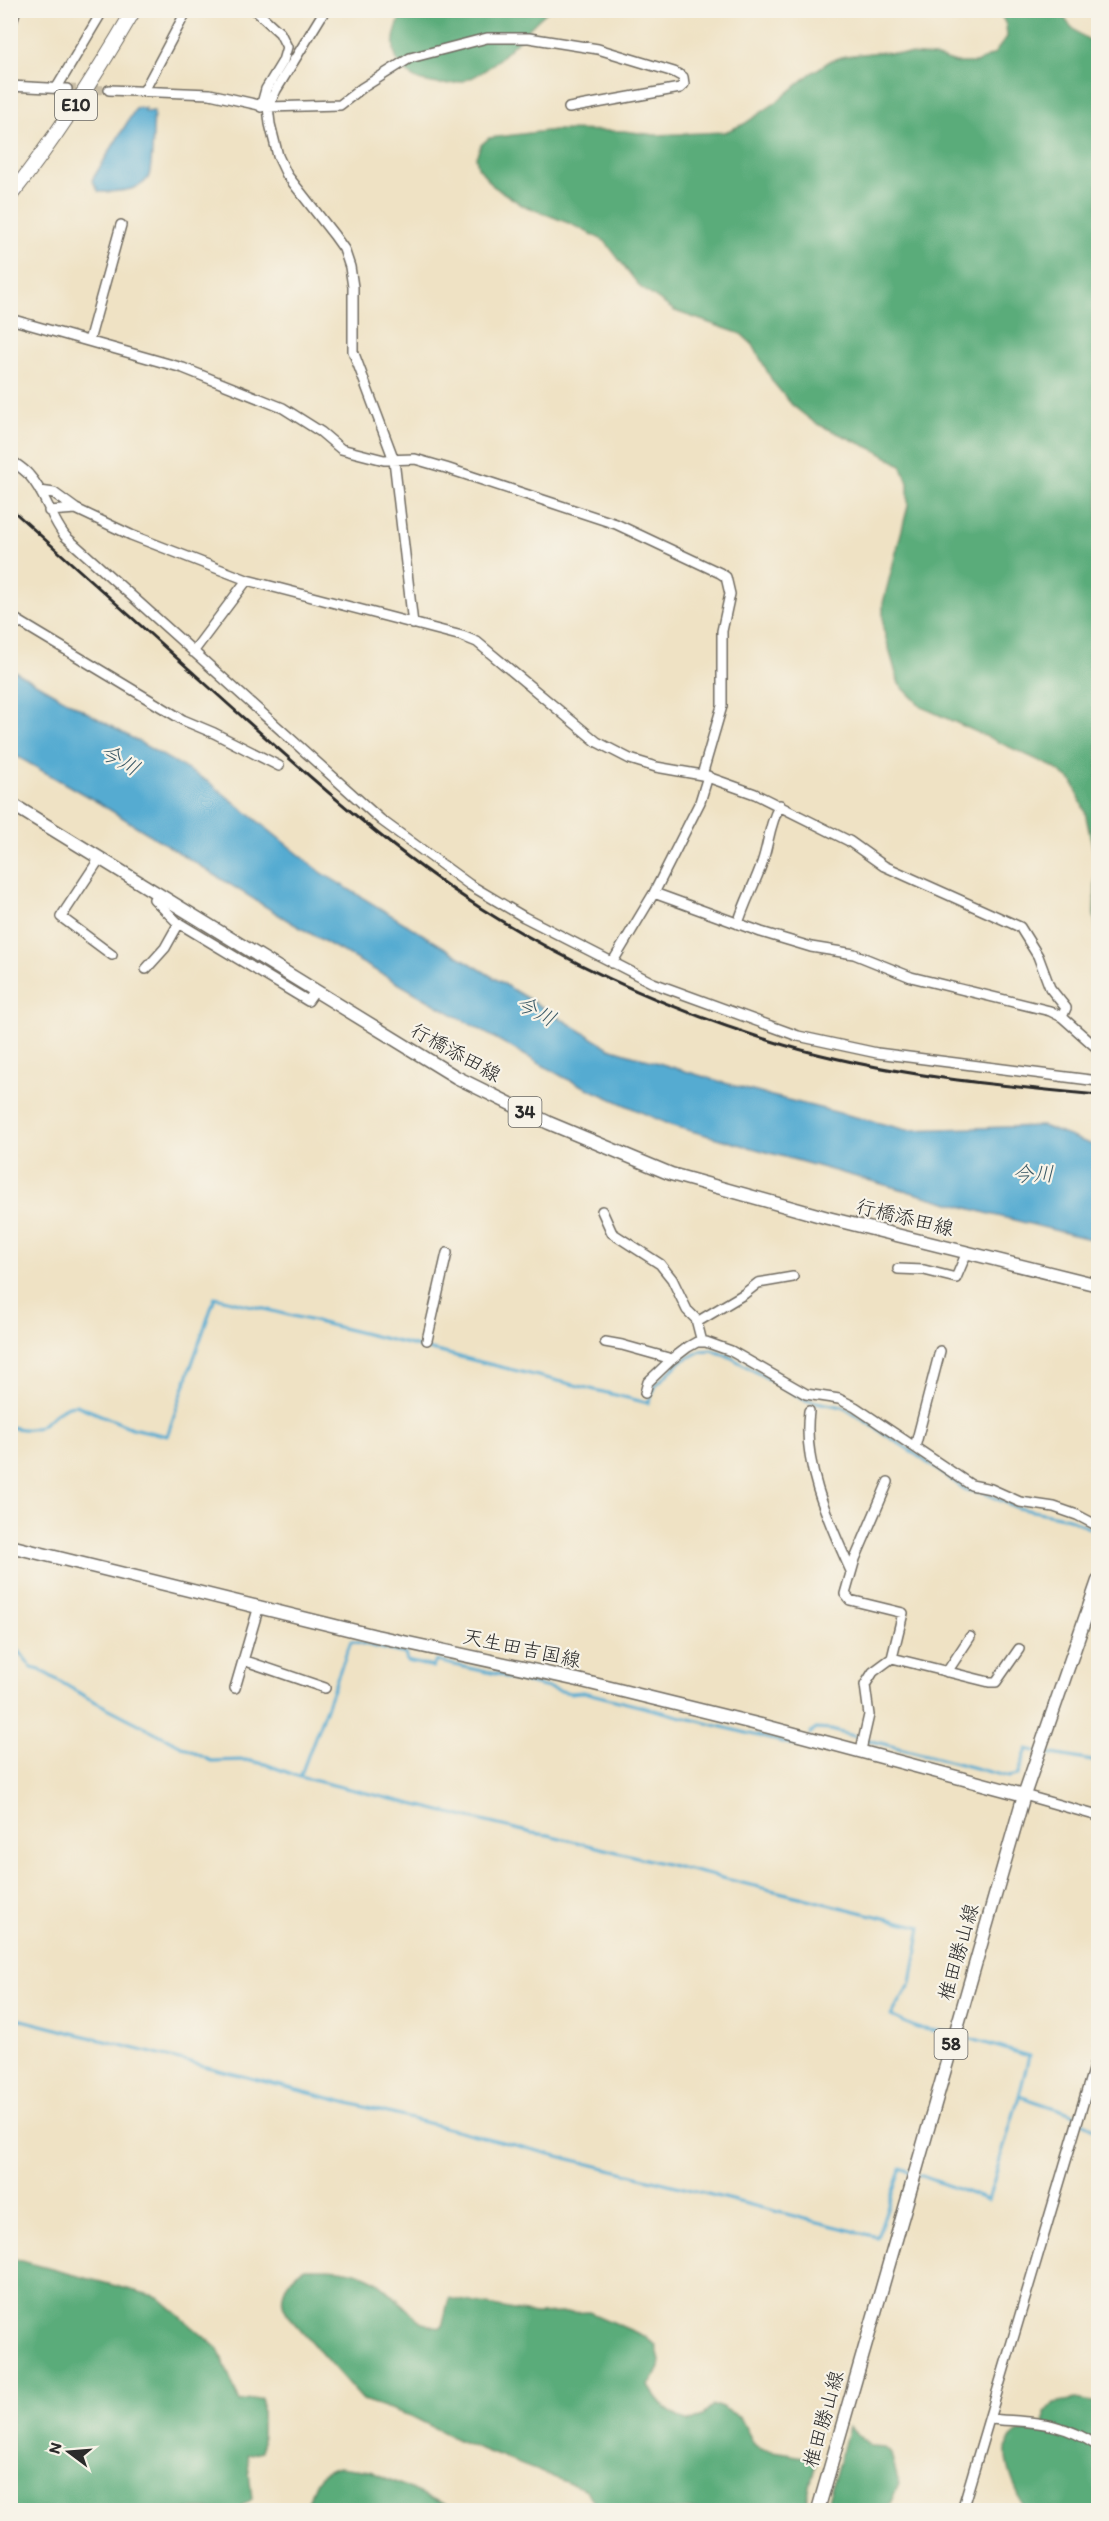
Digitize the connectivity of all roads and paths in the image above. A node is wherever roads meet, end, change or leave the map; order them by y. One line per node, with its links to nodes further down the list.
1 (14, 10): 7 (main road)
2 (103, 10): 9 (street)
3 (134, 10): 15 (highway, E10)
4 (187, 10): 12 (street)
5 (255, 10): 13 (street)
6 (325, 10): 13 (street)
7 (10, 24)
8 (10, 86): 9 (street)
9 (56, 89): 10 (street)
10 (67, 89)
11 (109, 90): 12 (street)
12 (144, 91): 13 (street)
13 (265, 107): 14 (street); 20 (street)
14 (569, 108)
15 (10, 196)
16 (121, 225): 18 (street)
17 (10, 319): 18 (street)
18 (89, 341): 20 (street)
19 (10, 460): 21 (street)
20 (394, 460): 26 (street); 29 (street)
21 (40, 491): 22 (street); 23 (street)
22 (76, 509): 23 (street); 24 (street)
23 (49, 511): 27 (street)
24 (248, 580): 26 (street); 27 (street)
25 (10, 616): 28 (street)
26 (413, 624): 29 (street)
27 (193, 652): 38 (street)
28 (279, 766)
29 (705, 776): 31 (street); 33 (street)
30 (10, 803): 32 (main road, 行橋添田線 / 34)
31 (780, 805): 36 (street); 41 (street)
32 (100, 858): 34 (main road, 行橋添田線 / 34); 37 (street)
33 (654, 893): 36 (street); 38 (street)
34 (157, 894): 35 (street); 40 (main road, 行橋添田線 / 34)
35 (179, 923): 39 (street); 40 (street)
36 (738, 924): 41 (street)
37 (112, 955)
38 (612, 963): 43 (street)
39 (146, 969)
40 (315, 991): 45 (main road, 行橋添田線 / 34)
41 (1062, 1017): 42 (street)
42 (1098, 1049)
43 (1098, 1081)
44 (602, 1211): 50 (street)
45 (967, 1252): 47 (street); 49 (main road, 行橋添田線 / 34)
46 (447, 1253): 51 (street)
47 (898, 1269)
48 (793, 1277): 50 (street)
49 (1098, 1285)
50 (697, 1322): 53 (street)
51 (427, 1340)
52 (605, 1342): 55 (street)
53 (702, 1342): 55 (street); 58 (street)
54 (940, 1351): 58 (street)
55 (672, 1359): 56 (street)
56 (645, 1393)
57 (809, 1411): 62 (street)
58 (915, 1447): 60 (street)
59 (888, 1482): 62 (street)
60 (1098, 1526)
61 (10, 1546): 64 (main road, 天生田吉国線)
62 (850, 1571): 67 (street)
63 (1098, 1581): 73 (main road, 椎田勝山線 / 58)
64 (259, 1606): 68 (street); 72 (main road, 天生田吉国線)
65 (970, 1637): 69 (street)
66 (1019, 1649): 69 (street)
67 (892, 1658): 69 (street); 72 (street)
68 (243, 1660): 70 (street); 71 (street)
69 (947, 1672)
70 (235, 1688)
71 (325, 1688)
72 (861, 1750): 73 (main road, 天生田吉国線)
73 (1024, 1795): 74 (street); 79 (main road, 椎田勝山線 / 58)
74 (1098, 1816)
75 (1098, 2053): 76 (street)
76 (1096, 2074): 77 (street)
77 (990, 2419): 78 (street); 80 (street)
78 (1098, 2446)
79 (818, 2511)
80 (962, 2511)

